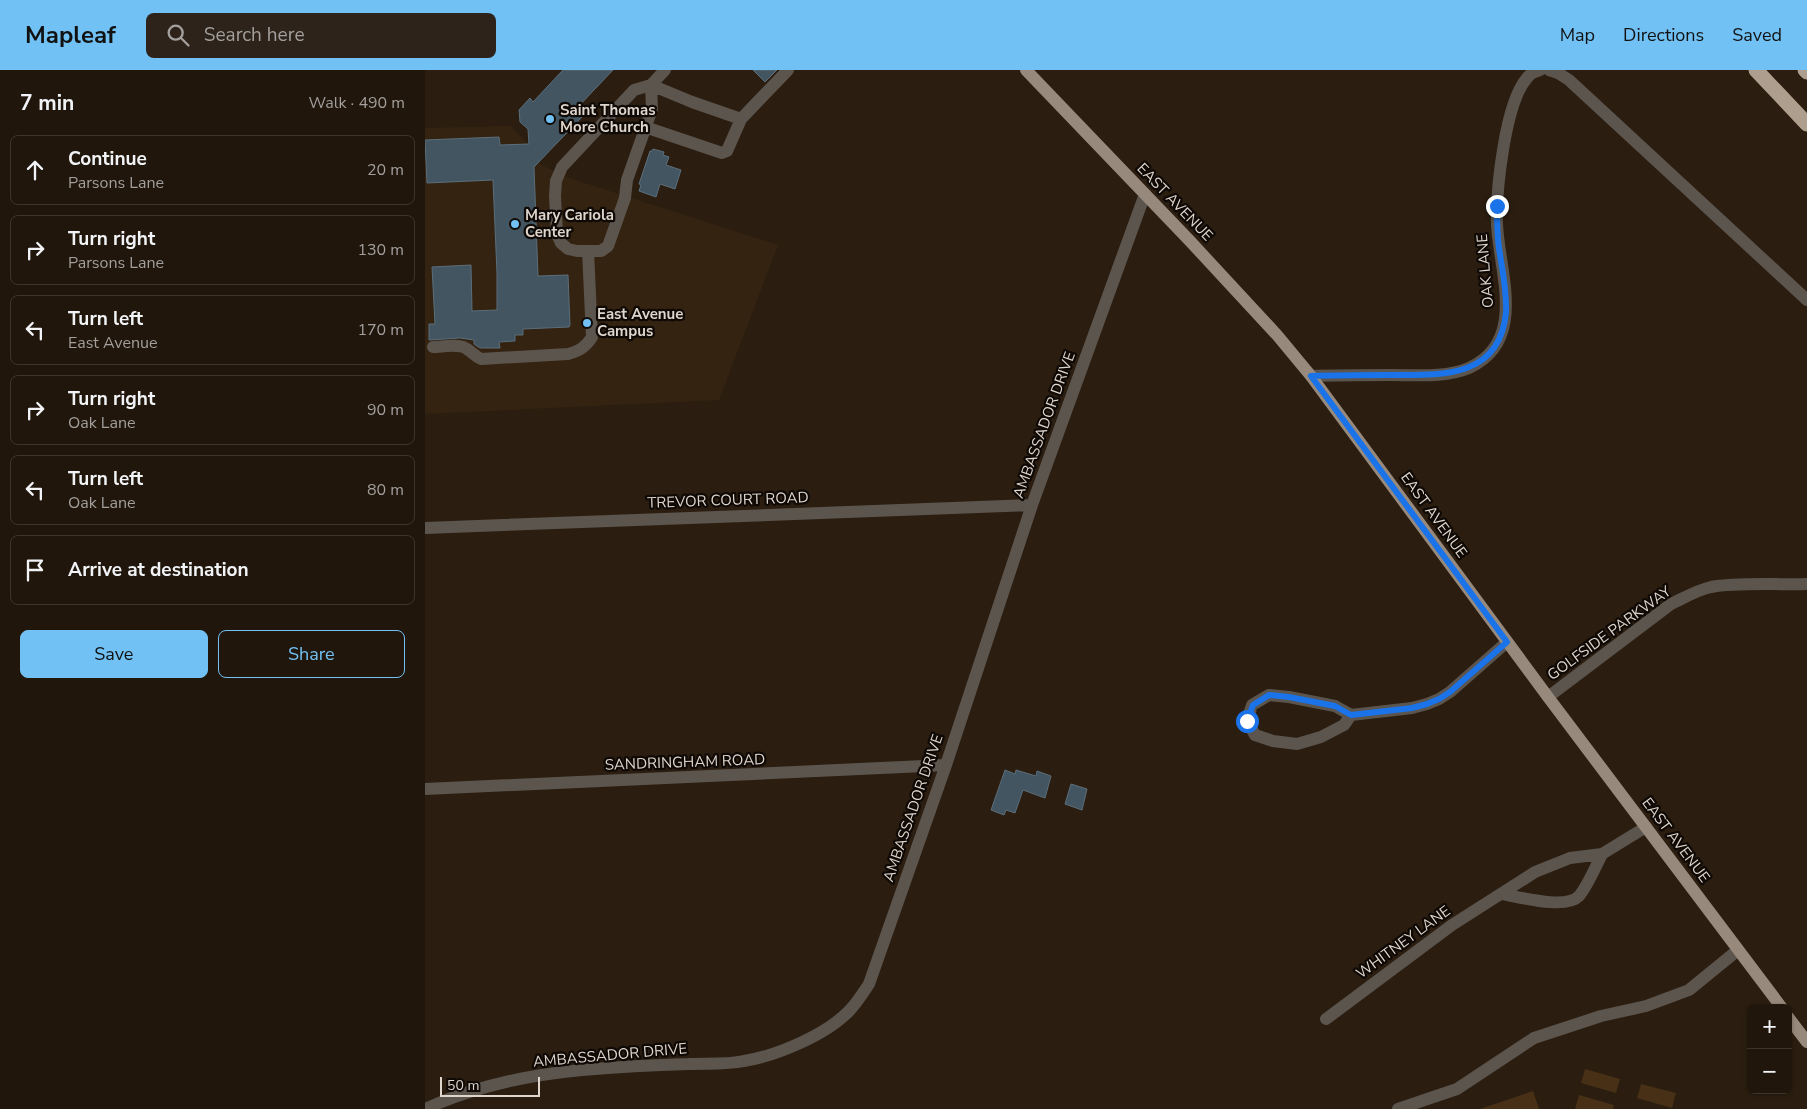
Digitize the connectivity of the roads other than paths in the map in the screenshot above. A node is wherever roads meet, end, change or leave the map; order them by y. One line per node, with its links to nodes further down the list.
1 (665, 70): 7 (street)
2 (788, 70): 8 (street)
3 (1026, 70): 11 (main road, EAST AVENUE)
4 (1540, 70): 15 (street, OAK LANE)
5 (1549, 70): 13 (street)
6 (1756, 70): 9 (highway)
7 (651, 85): 8 (street); 10 (street); 12 (street)
8 (741, 119): 10 (street)
9 (1807, 124)
10 (645, 127): 12 (street)
11 (1145, 194): 15 (main road, EAST AVENUE); 16 (street, AMBASSADOR DRIVE)
12 (588, 251): 14 (street)
13 (1807, 300)
14 (433, 347)
15 (1311, 376): 19 (main road, EAST AVENUE)
16 (1033, 505): 17 (street, TREVOR COURT ROAD); 22 (street, AMBASSADOR DRIVE)
17 (425, 528)
18 (1807, 584): 20 (street, GOLFSIDE PARKWAY)
19 (1507, 642): 20 (main road, EAST AVENUE); 21 (street)
20 (1548, 697): 24 (main road, EAST AVENUE)
21 (1351, 715): 21 (street)
22 (946, 766): 23 (street, SANDRINGHAM ROAD); 32 (street, AMBASSADOR DRIVE)
23 (425, 789)
24 (1646, 827): 25 (street, WHITNEY LANE); 27 (main road, EAST AVENUE)
25 (1602, 854): 26 (street, WHITNEY LANE); 26 (street, WHITNEY LANE)
26 (1503, 894): 29 (street, WHITNEY LANE)
27 (1738, 950): 28 (main road, EAST AVENUE); 33 (street)
28 (1779, 1004)
29 (1325, 1019)
30 (1792, 1022): 31 (main road)
31 (1807, 1042)
32 (425, 1109)
33 (1398, 1109)

